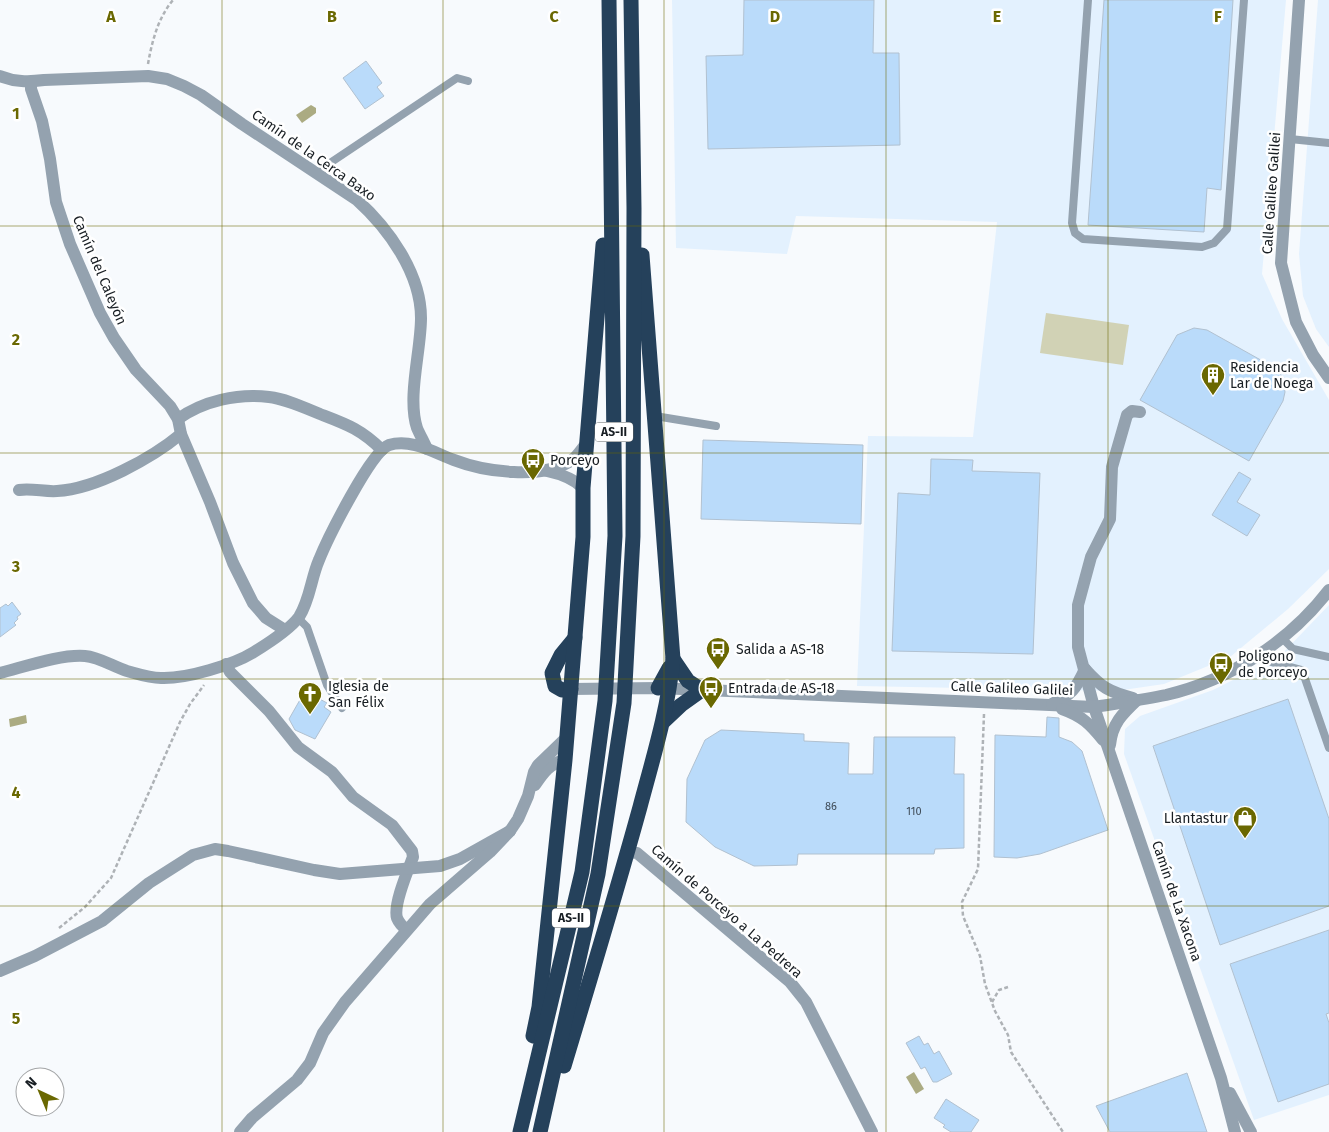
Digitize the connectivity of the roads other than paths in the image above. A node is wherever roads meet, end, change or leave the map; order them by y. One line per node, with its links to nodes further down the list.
1 (609, 0): 12 (highway, AS-II)
2 (631, 0): 13 (highway, AS-II)
3 (1088, 0): 4 (lane)
4 (1244, 0)
5 (1299, 0): 9 (street, Calle Galileo Galilei)
6 (0, 76): 8 (street, Camín de la Cerca Baxo)
7 (468, 81): 11 (lane)
8 (31, 82): 11 (street, Camín de la Cerca Baxo); 17 (street, Camín del Caleyón)
9 (1290, 139): 10 (lane); 14 (street, Calle Galileo Galilei)
10 (1329, 143)
11 (315, 173): 21 (street, Camín de la Cerca Baxo)
12 (610, 194): 20 (highway); 58 (highway, AS-II)
13 (634, 208): 16 (highway); 59 (highway, AS-II)
14 (1329, 378)
15 (1140, 412): 36 (street, Camín de La Xacona)
16 (655, 416): 18 (lane); 34 (highway)
17 (178, 419): 19 (street, Camín del Caleyón); 22 (street)
18 (716, 426)
19 (181, 434): 26 (street); 30 (street, Camín del Caleyón)
20 (587, 443): 23 (street); 25 (highway)
21 (427, 449): 22 (street); 24 (street)
22 (382, 450): 29 (street)
23 (572, 459): 24 (street); 25 (street)
24 (544, 470): 27 (street)
25 (585, 470): 27 (highway)
26 (19, 490)
27 (587, 491): 39 (highway)
28 (1329, 590): 31 (street, Calle Galileo Galilei)
29 (298, 618): 30 (street); 44 (lane)
30 (285, 630): 35 (street)
31 (1283, 639): 32 (street, Calle Galileo Galilei); 33 (lane)
32 (1262, 654): 41 (street, Calle Galileo Galilei); 48 (lane)
33 (1329, 658)
34 (673, 659): 38 (highway); 40 (highway)
35 (226, 664): 37 (street); 53 (street)
36 (1085, 669): 41 (street); 42 (street); 43 (street, Camín de La Xacona)
37 (0, 673)
38 (664, 688): 39 (street, Calle Galileo Galilei); 40 (street, Calle Galileo Galilei); 45 (highway)
39 (571, 689): 46 (highway)
40 (702, 690): 42 (street, Calle Galileo Galilei); 45 (highway)
41 (1138, 699): 43 (street, Calle Galileo Galilei); 47 (street)
42 (1050, 705): 43 (street, Calle Galileo Galilei); 47 (street)
43 (1094, 707): 47 (street, Camín de La Xacona)
44 (342, 708)
45 (664, 721): 52 (highway)
46 (567, 737): 49 (highway); 50 (street)
47 (1109, 748): 56 (street, Camín de La Xacona)
48 (1329, 748)
49 (565, 760): 50 (street); 58 (highway)
50 (528, 796): 51 (street)
51 (510, 831): 53 (street); 54 (street)
52 (628, 852): 60 (highway); 61 (street, Camín de Porceyo a La Pedrera)
53 (409, 868): 54 (street); 55 (street)
54 (407, 930): 57 (street)
55 (4, 969)
56 (1221, 1078): 62 (street); 63 (street)
57 (240, 1132)
58 (519, 1132)
59 (540, 1132)
60 (544, 1132)
61 (872, 1132)
62 (1235, 1132)
63 (1251, 1132)

